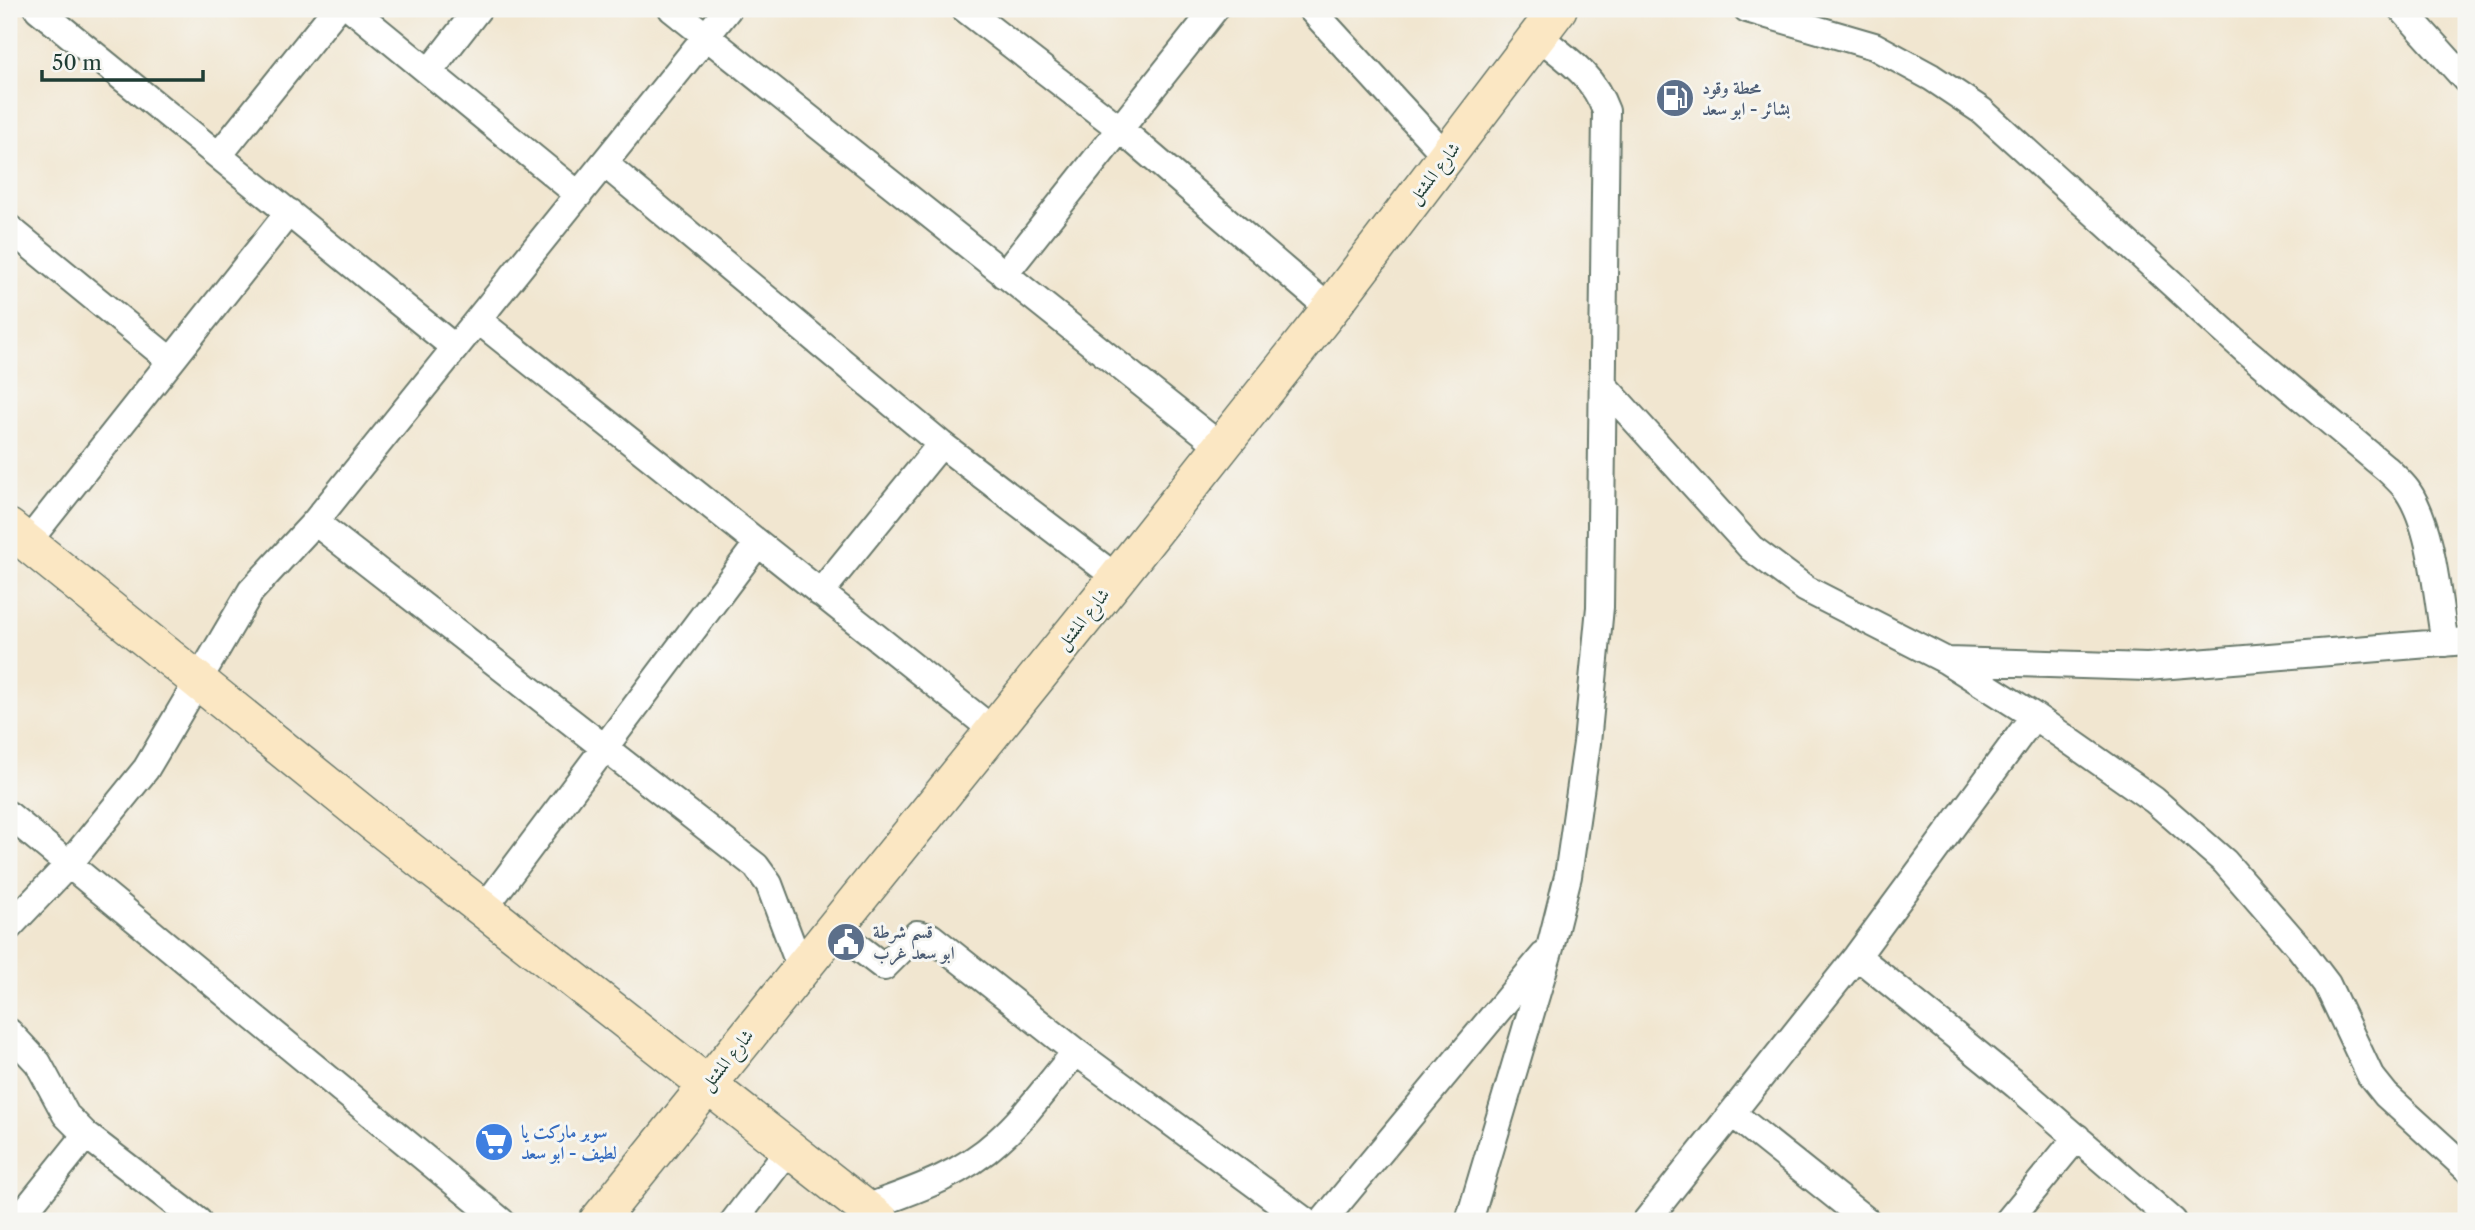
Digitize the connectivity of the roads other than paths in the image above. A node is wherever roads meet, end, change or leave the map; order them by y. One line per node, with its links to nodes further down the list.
1 (38, 9): 17 (street)
2 (336, 9): 17 (street)
3 (352, 9): 14 (street)
4 (478, 9): 14 (street)
5 (672, 9): 13 (street)
6 (728, 9): 13 (street)
7 (965, 9): 16 (street)
8 (1215, 9): 16 (street)
9 (1311, 9): 18 (street)
10 (1747, 9): 36 (street)
11 (2402, 9): 15 (street)
12 (1548, 23): 18 (street, شارع المشتل); 28 (street)
13 (706, 36): 19 (street); 23 (street)
14 (429, 72): 20 (street)
15 (2466, 80)
16 (1119, 128): 23 (street); 24 (street)
17 (219, 155): 21 (street)
18 (1447, 157): 24 (street, شارع المشتل)
19 (605, 164): 20 (street); 29 (street)
20 (579, 195): 25 (street)
21 (289, 212): 26 (street); 27 (street)
22 (9, 228): 27 (street)
23 (1004, 275): 30 (street)
24 (1329, 309): 30 (street, شارع المشتل)
25 (478, 320): 26 (street); 33 (street)
26 (455, 348): 31 (street)
27 (171, 361): 32 (street)
28 (1605, 387): 37 (street); 47 (street)
29 (942, 444): 34 (street); 35 (street)
30 (1219, 445): 34 (street, شارع المشتل)
31 (315, 522): 38 (street); 41 (street)
32 (18, 536): 38 (street)
33 (758, 543): 35 (street); 41 (street)
34 (1116, 578): 40 (street, شارع المشتل)
35 (820, 593): 40 (street)
36 (2456, 642): 37 (street)
37 (1947, 661): 39 (street)
38 (199, 680): 43 (street); 44 (street)
39 (2034, 716): 48 (street); 57 (street)
40 (993, 730): 46 (street, شارع المشتل)
41 (606, 747): 44 (street); 49 (street)
42 (9, 815): 43 (street)
43 (70, 863): 45 (street); 61 (street)
44 (485, 907): 52 (street)
45 (9, 927)
46 (833, 928): 49 (street, شارع المشتل); 51 (street)
47 (1550, 948): 65 (street); 66 (street)
48 (1857, 956): 53 (street); 55 (street)
49 (801, 969): 52 (street, شارع المشتل)
50 (9, 1032): 54 (street)
51 (1076, 1052): 58 (street); 64 (street)
52 (706, 1085): 56 (street); 62 (street, شارع المشتل)
53 (1733, 1114): 67 (street); 68 (street)
54 (86, 1135): 59 (street); 60 (street)
55 (2077, 1138): 69 (street); 70 (street)
56 (789, 1149): 58 (street); 63 (street)
57 (2466, 1168)
58 (873, 1215)
59 (17, 1221)
60 (198, 1221)
61 (501, 1221)
62 (598, 1221)
63 (734, 1221)
64 (1305, 1221)
65 (1323, 1221)
66 (1469, 1221)
67 (1647, 1221)
68 (1867, 1221)
69 (2008, 1221)
70 (2173, 1221)

